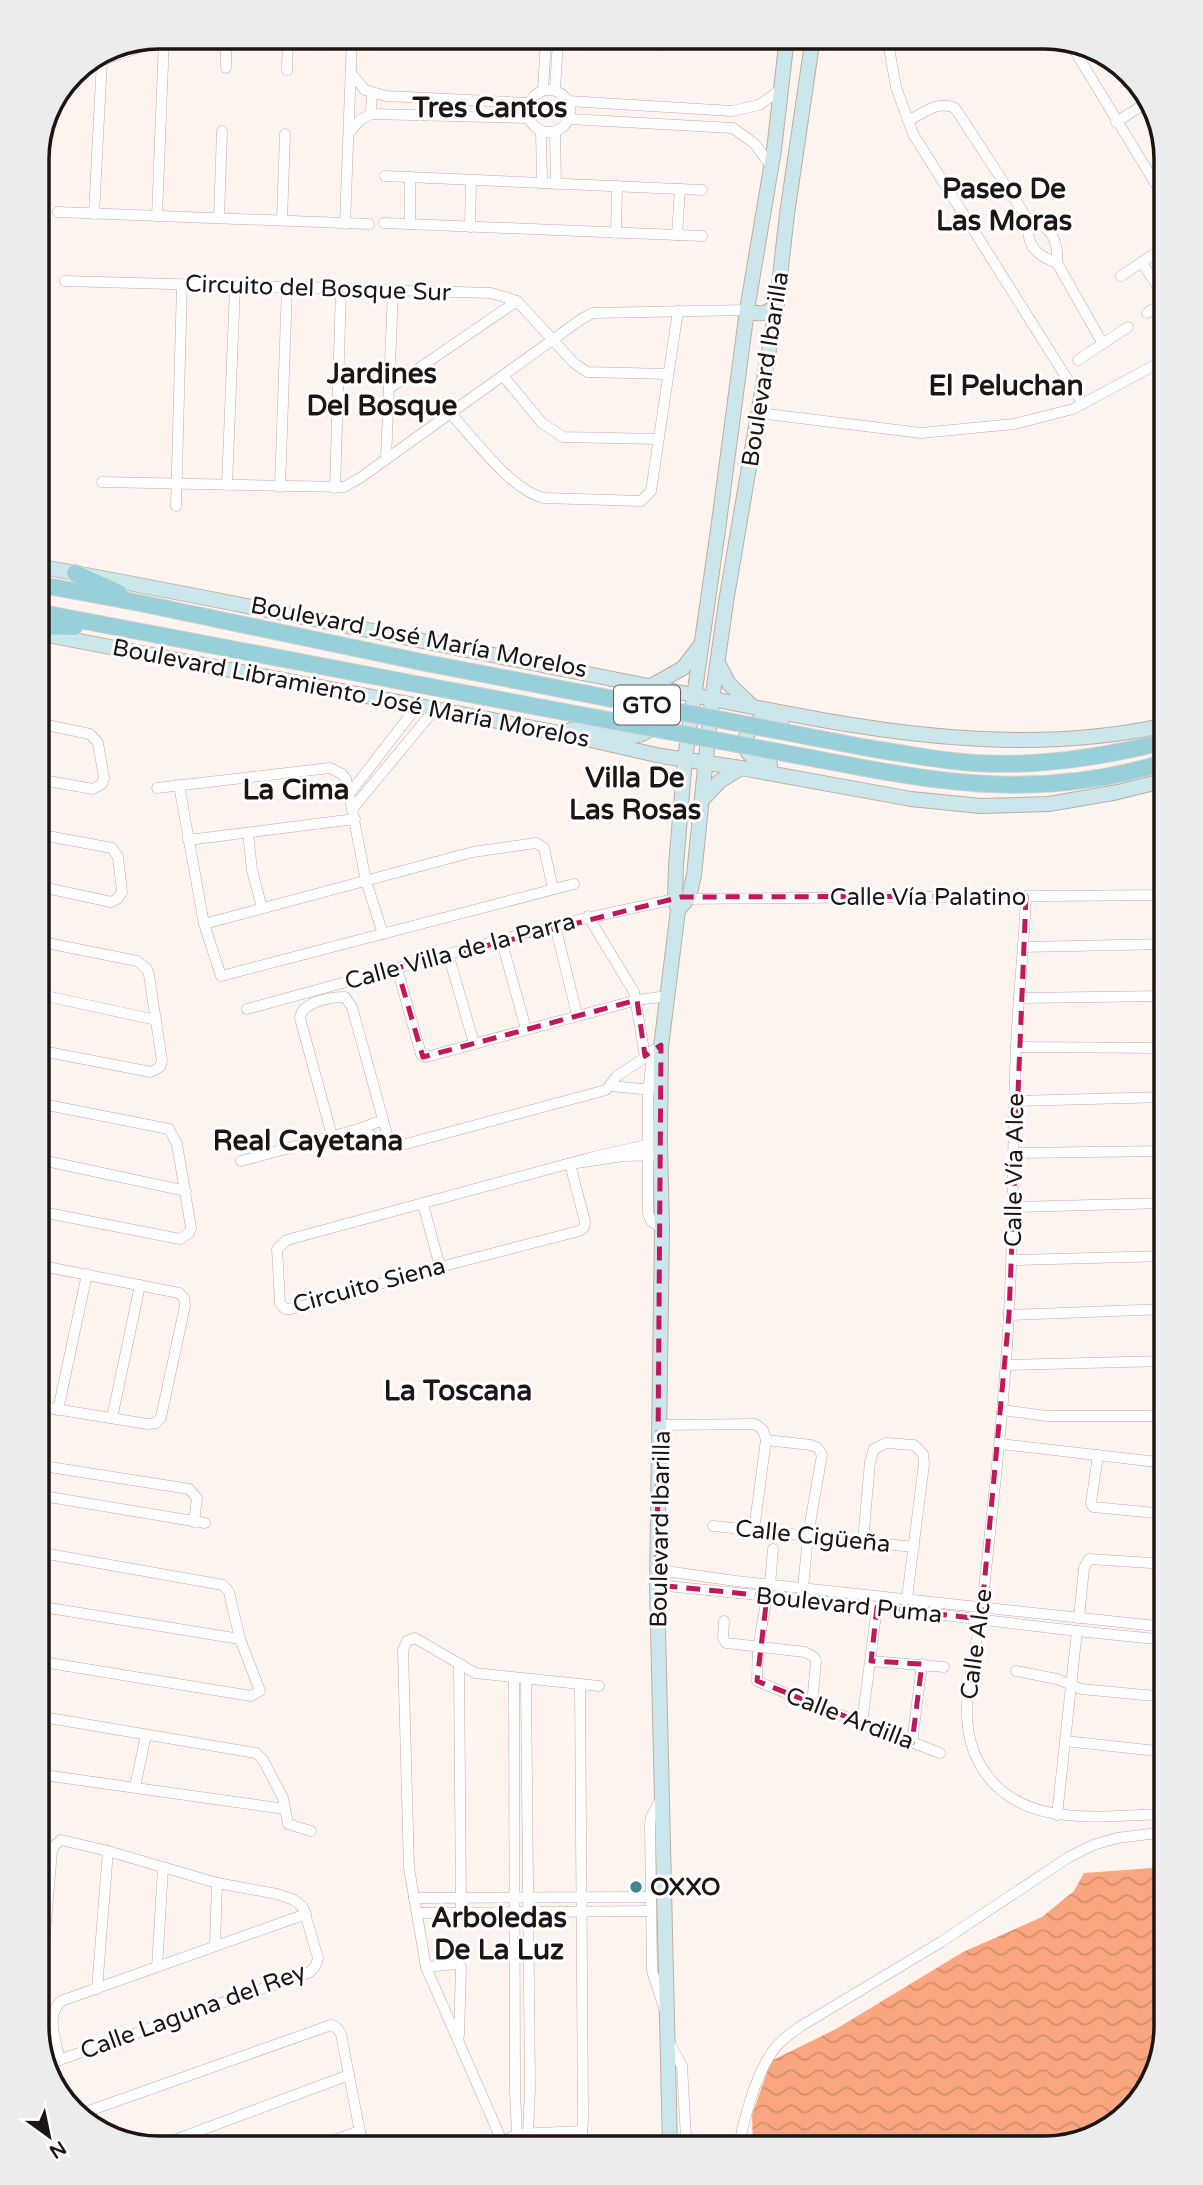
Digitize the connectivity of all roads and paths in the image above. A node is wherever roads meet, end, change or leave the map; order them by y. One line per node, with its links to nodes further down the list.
1 (166, 49): 46 (street)
2 (226, 49): 12 (street)
3 (288, 49): 13 (street)
4 (352, 49): 14 (street)
5 (545, 49): 15 (street)
6 (557, 49): 16 (street)
7 (785, 49): 17 (street, Boulevard Ibarilla)
8 (811, 49): 45 (street, Boulevard Ibarilla)
9 (888, 49): 25 (street)
10 (1077, 54): 26 (street)
11 (102, 66): 44 (street)
12 (226, 68)
13 (287, 70)
14 (351, 73): 18 (street); 30 (street)
15 (543, 90): 16 (street); 20 (street)
16 (555, 90): 19 (street)
17 (780, 90): 19 (street); 32 (street, Boulevard Ibarilla)
18 (373, 93): 20 (street); 22 (street)
19 (568, 101): 24 (street)
20 (529, 103): 23 (street)
21 (1140, 107): 26 (street)
22 (371, 114): 23 (street); 30 (street)
23 (528, 118): 28 (street)
24 (569, 119): 29 (street); 33 (street)
25 (908, 121): 48 (street); 83 (street)
26 (1116, 122): 37 (street)
27 (222, 131): 47 (street)
28 (541, 131): 29 (street); 38 (street)
29 (555, 132): 39 (street)
30 (349, 133): 50 (street)
31 (285, 134): 49 (street)
32 (774, 150): 33 (street, Boulevard Ibarilla); 45 (street)
33 (772, 167): 72 (street, Boulevard Ibarilla)
34 (385, 176): 35 (street)
35 (411, 177): 36 (street); 53 (street)
36 (471, 181): 38 (street); 54 (street)
37 (1154, 182)
38 (542, 183): 39 (street)
39 (556, 184): 40 (street)
40 (617, 186): 41 (street); 55 (street)
41 (680, 189): 42 (street); 56 (street)
42 (702, 190)
43 (58, 212): 44 (street)
44 (94, 214): 46 (street)
45 (788, 214): 70 (street, Boulevard Ibarilla)
46 (158, 216): 47 (street)
47 (219, 218): 49 (street)
48 (1027, 218): 59 (street); 59 (street)
49 (282, 220): 50 (street)
50 (345, 223): 52 (street)
51 (384, 223): 53 (street)
52 (369, 225)
53 (410, 225): 54 (street)
54 (470, 228): 55 (street)
55 (616, 233): 56 (street)
56 (677, 235): 57 (street)
57 (702, 236)
58 (1154, 254): 60 (street)
59 (1057, 263): 77 (street)
60 (1142, 263): 61 (street); 63 (street)
61 (1121, 276)
62 (65, 281): 64 (street, Circuito del Bosque Sur)
63 (1154, 282)
64 (182, 284): 65 (street, Circuito del Bosque Sur); 89 (street)
65 (235, 286): 66 (street, Circuito del Bosque Sur); 90 (street)
66 (287, 287): 67 (street, Circuito del Bosque Sur); 91 (street)
67 (341, 289): 68 (street, Circuito del Bosque Sur); 92 (street)
68 (393, 291): 69 (street, Circuito del Bosque Sur); 82 (street)
69 (517, 301): 76 (street); 82 (street)
70 (777, 303): 72 (street); 84 (street, Boulevard Ibarilla)
71 (1154, 308): 74 (street)
72 (747, 310): 73 (street); 102 (street, Boulevard Ibarilla)
73 (678, 311): 76 (street); 80 (street)
74 (1147, 313)
75 (1128, 327): 77 (street)
76 (554, 340): 80 (street); 81 (street)
77 (1103, 344): 78 (street)
78 (1078, 360)
79 (1154, 366): 83 (street)
80 (668, 374): 86 (street)
81 (503, 377): 85 (street); 86 (street)
82 (390, 388): 87 (street)
83 (1083, 404): 84 (street)
84 (759, 413): 103 (street, Boulevard Ibarilla)
85 (451, 414): 86 (street); 87 (street)
86 (658, 439)
87 (386, 459): 92 (street)
88 (102, 482): 89 (street)
89 (177, 484): 90 (street); 93 (street)
90 (227, 485): 91 (street)
91 (280, 487): 92 (street)
92 (335, 488)
93 (176, 506)
94 (49, 568): 95 (street)
95 (75, 573): 97 (main road); 104 (street)
96 (49, 586): 97 (main road, Boulevard José María Morelos / GTO)
97 (140, 603): 116 (main road, Boulevard José María Morelos / GTO, bridge)
98 (49, 614): 100 (main road, Boulevard José María Morelos / GTO)
99 (49, 626): 100 (main road)
100 (119, 628): 121 (main road, Boulevard José María Morelos / GTO, bridge)
101 (49, 634): 108 (street, Boulevard Libramiento José María Morelos)
102 (703, 642): 105 (street); 106 (street, Boulevard Ibarilla)
103 (718, 662): 107 (street, Boulevard Ibarilla); 109 (street)
104 (583, 674): 105 (street); 113 (street)
105 (651, 686): 106 (street)
106 (693, 696): 107 (street); 119 (street, Boulevard Ibarilla)
107 (712, 700): 109 (street); 120 (street, Boulevard Ibarilla)
108 (418, 705): 110 (street, Boulevard Libramiento José María Morelos); 115 (street)
109 (755, 707): 114 (street)
110 (435, 709): 113 (street, Boulevard Libramiento José María Morelos); 117 (street)
111 (49, 725): 123 (street)
112 (1154, 728): 114 (street)
113 (560, 733): 118 (street, Boulevard Libramiento José María Morelos)
114 (912, 734): 129 (street)
115 (388, 744): 117 (street); 127 (street)
116 (1154, 744)
117 (398, 752): 131 (street)
118 (661, 755): 119 (street, Boulevard Libramiento José María Morelos); 128 (street)
119 (685, 759): 120 (street, Boulevard Libramiento José María Morelos); 128 (street, Boulevard Ibarilla)
120 (706, 762): 122 (street); 130 (street, Boulevard Ibarilla)
121 (1154, 765)
122 (741, 768): 129 (street); 130 (street)
123 (49, 781)
124 (1154, 783): 129 (street)
125 (179, 785): 126 (street); 127 (street); 134 (street)
126 (157, 788)
127 (350, 793): 131 (street)
128 (681, 796): 141 (street, Boulevard Ibarilla)
129 (895, 797)
130 (701, 801): 141 (street, Boulevard Ibarilla)
131 (354, 813): 132 (street); 135 (street)
132 (248, 832): 134 (street); 142 (street)
133 (49, 836): 137 (street)
134 (188, 840): 144 (street)
135 (366, 881): 138 (street); 142 (street); 146 (street)
136 (575, 884): 138 (street)
137 (49, 889)
138 (553, 889): 146 (street)
139 (1154, 895): 140 (street, Calle Vía Palatino)
140 (1026, 896): 141 (street, Calle Vía Palatino); 150 (street, Calle Vía Alce)
141 (681, 902): 143 (street, Calle Villa de la Parra); 153 (street, Boulevard Ibarilla)
142 (262, 908): 144 (street)
143 (588, 916): 145 (street, Calle Villa de la Parra); 157 (street)
144 (204, 924): 146 (street)
145 (555, 925): 147 (street, Calle Villa de la Parra); 159 (street)
146 (383, 934)
147 (501, 939): 151 (street, Calle Villa de la Parra); 161 (street)
148 (49, 943): 160 (street)
149 (1154, 944): 150 (street)
150 (1024, 947): 156 (street, Calle Vía Alce)
151 (448, 954): 152 (street, Calle Villa de la Parra); 162 (street)
152 (397, 968): 158 (street, Calle Villa de la Parra); 162 (street)
153 (668, 996): 157 (street); 165 (street, Boulevard Ibarilla)
154 (1154, 996): 156 (street)
155 (49, 997): 160 (street)
156 (1019, 998): 163 (street, Calle Vía Alce)
157 (637, 1000): 159 (street); 165 (street)
158 (247, 1009)
159 (577, 1015): 161 (street)
160 (156, 1020): 166 (street)
161 (526, 1029): 162 (street)
162 (474, 1043)
163 (1016, 1047): 164 (street); 170 (street, Calle Vía Alce)
164 (1154, 1048)
165 (653, 1051): 167 (street); 168 (street, Boulevard Ibarilla)
166 (49, 1052)
167 (611, 1086): 168 (street); 175 (street)
168 (654, 1090): 176 (street, Boulevard Ibarilla)
169 (1154, 1097): 170 (street)
170 (1015, 1101): 178 (street, Calle Vía Alce)
171 (49, 1105): 182 (street)
172 (383, 1120): 173 (street); 174 (street); 175 (street)
173 (359, 1129): 174 (street); 175 (street)
174 (332, 1136): 179 (street)
175 (390, 1145)
176 (653, 1149): 181 (street, Circuito Siena); 202 (street, Boulevard Ibarilla)
177 (1154, 1151): 178 (street)
178 (1015, 1153): 185 (street, Calle Vía Alce)
179 (241, 1161)
180 (49, 1162): 182 (street)
181 (570, 1164): 184 (street, Circuito Siena); 190 (street, Circuito Siena)
182 (186, 1191): 186 (street)
183 (1154, 1203): 185 (street)
184 (423, 1204): 190 (street); 190 (street, Circuito Siena)
185 (1013, 1207): 188 (street, Calle Vía Alce)
186 (49, 1213)
187 (1154, 1256): 188 (street)
188 (1012, 1260): 194 (street, Calle Vía Alce)
189 (49, 1267): 191 (street)
190 (440, 1267)
191 (87, 1275): 192 (street); 198 (street)
192 (140, 1285): 201 (street); 201 (street)
193 (1154, 1310): 194 (street)
194 (1009, 1315): 196 (street, Calle Vía Alce)
195 (1154, 1361): 196 (street)
196 (1006, 1365): 199 (street, Calle Vía Alce)
197 (49, 1408): 198 (street)
198 (58, 1410): 201 (street)
199 (1003, 1410): 200 (street); 204 (street, Calle Vía Alce)
200 (1154, 1416)
201 (112, 1419)
202 (661, 1425): 203 (street); 220 (street, Boulevard Ibarilla)
203 (766, 1440): 213 (street); 214 (street)
204 (1000, 1444): 205 (street); 225 (street, Calle Alce)
205 (1098, 1455): 206 (street); 209 (street)
206 (1154, 1462)
207 (49, 1467): 210 (street)
208 (49, 1497): 210 (street)
209 (1154, 1513)
210 (194, 1521): 211 (street)
211 (205, 1523)
212 (713, 1526): 213 (street, Calle Cigüeña)
213 (754, 1530): 214 (street, Calle Cigüeña)
214 (808, 1535): 215 (street, Calle Cigüeña); 221 (street)
215 (863, 1541): 216 (street, Calle Cigüeña); 216 (street)
216 (914, 1547): 223 (street)
217 (773, 1549): 222 (street)
218 (49, 1554): 232 (street)
219 (1154, 1563): 227 (street)
220 (658, 1578): 222 (street, Boulevard Puma); 257 (street, Boulevard Ibarilla)
221 (803, 1588): 222 (street, Boulevard Puma); 223 (street, Boulevard Puma)
222 (768, 1590): 224 (street, Boulevard Puma); 234 (street)
223 (907, 1598): 225 (street, Boulevard Puma)
224 (877, 1606): 228 (street, Boulevard Puma); 235 (street)
225 (983, 1606): 227 (street, Boulevard Puma); 228 (street, Calle Alce)
226 (49, 1608): 232 (street)
227 (1079, 1618): 230 (street, Boulevard Puma)
228 (981, 1619): 231 (street, Boulevard Puma); 260 (street, Calle Alce)
229 (724, 1621): 234 (street)
230 (1154, 1626)
231 (1077, 1631): 233 (street, Boulevard Puma); 245 (street)
232 (240, 1639): 236 (street)
233 (1154, 1639)
234 (758, 1648): 247 (street, Calle Ardilla); 247 (street)
235 (871, 1661): 238 (street); 249 (street)
236 (49, 1663)
237 (459, 1663): 241 (street); 268 (street); 269 (street)
238 (922, 1664): 239 (street); 252 (street)
239 (944, 1667)
240 (1016, 1671): 245 (street)
241 (514, 1678): 242 (street); 270 (street)
242 (526, 1680): 243 (street); 271 (street)
243 (580, 1685): 244 (street); 272 (street)
244 (599, 1686)
245 (1071, 1686): 246 (street); 251 (street)
246 (1154, 1696)
247 (812, 1704): 249 (street, Calle Ardilla)
248 (49, 1718): 250 (street)
249 (862, 1723): 252 (street, Calle Ardilla)
250 (146, 1735): 256 (street); 258 (street)
251 (1065, 1741): 253 (street); 260 (street)
252 (912, 1743): 254 (street, Calle Ardilla)
253 (1154, 1751)
254 (940, 1753)
255 (49, 1776): 256 (street)
256 (135, 1787): 258 (street)
257 (662, 1797): 267 (street); 284 (street, Boulevard Ibarilla)
258 (285, 1810): 261 (street)
259 (1154, 1814): 260 (street, Calle Alce)
260 (1057, 1815)
261 (311, 1831)
262 (1154, 1833): 304 (street)
263 (108, 1851): 264 (street, Calle Laguna del Rey); 266 (street, Calle Laguna del Rey); 283 (street)
264 (163, 1868): 265 (street, Calle Laguna del Rey); 281 (street)
265 (217, 1883): 279 (street, Calle Laguna del Rey); 280 (street)
266 (49, 1892)
267 (650, 1897): 272 (street); 276 (street)
268 (414, 1898): 269 (street); 278 (street)
269 (461, 1898): 270 (street); 273 (street)
270 (516, 1898): 271 (street); 274 (street)
271 (528, 1898): 272 (street); 275 (street)
272 (582, 1898): 277 (street)
273 (461, 1910): 274 (street); 278 (street)
274 (516, 1911): 275 (street); 294 (street)
275 (528, 1911): 277 (street); 293 (street)
276 (650, 1911): 277 (street); 284 (street)
277 (582, 1912): 292 (street)
278 (417, 1913): 282 (street)
279 (306, 1914): 280 (street); 287 (street, Calle Laguna del Rey)
280 (215, 1945): 281 (street)
281 (157, 1967): 283 (street)
282 (426, 1967): 285 (street); 285 (street)
283 (97, 1989): 287 (street)
284 (669, 2017): 286 (street, Boulevard Ibarilla)
285 (458, 2039): 298 (street)
286 (669, 2042): 302 (street, Boulevard Ibarilla); 303 (street)
287 (60, 2060): 288 (street, Calle Laguna del Rey)
288 (55, 2062)
289 (349, 2075): 290 (street); 291 (street); 295 (street)
290 (89, 2111)
291 (360, 2131): 296 (street); 297 (street)
292 (582, 2131): 293 (street); 301 (street)
293 (528, 2133): 294 (street); 300 (street)
294 (517, 2134): 299 (street)
295 (185, 2136)
296 (346, 2136)
297 (361, 2136)
298 (500, 2136)
299 (515, 2136)
300 (527, 2136)
301 (581, 2136)
302 (670, 2136)
303 (688, 2136)
304 (741, 2136)

